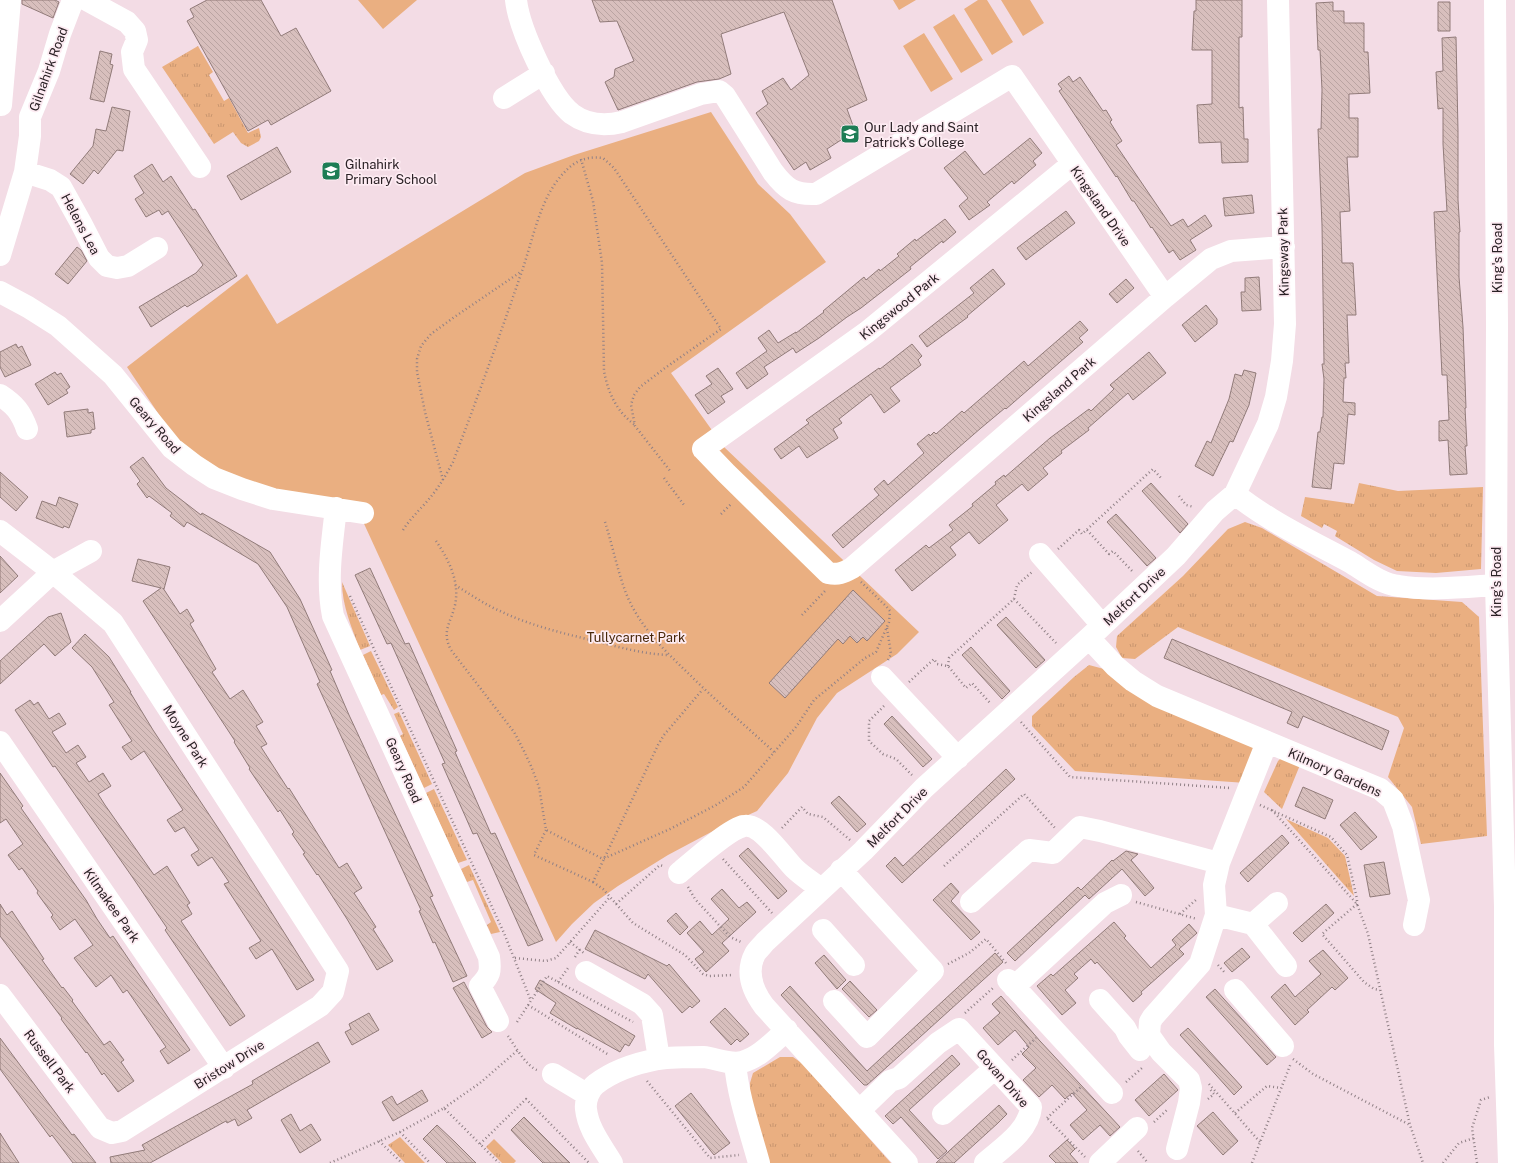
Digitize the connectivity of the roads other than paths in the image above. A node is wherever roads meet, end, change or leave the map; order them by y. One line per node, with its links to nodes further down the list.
1 (10, 0): 9 (street)
2 (74, 0): 10 (street, Gilnahirk Road)
3 (87, 0): 12 (street)
4 (516, 0): 7 (street)
5 (1278, 0): 14 (street, Kingsway Park)
6 (1496, 0): 19 (street, King's Road)
7 (544, 73): 8 (street); 11 (street, Kingsland Drive)
8 (504, 98)
9 (0, 105): 10 (street)
10 (30, 117): 13 (street, Gilnahirk Road)
11 (1072, 164): 18 (street, Kingsland Drive); 28 (street, Kingswood Park)
12 (200, 167)
13 (25, 172): 15 (street, Helens Lea); 16 (street, Gilnahirk Road)
14 (1284, 246): 18 (street, Kingsland Park); 22 (street, Kingsway Park)
15 (157, 248)
16 (0, 255)
17 (0, 292): 23 (street, Geary Road)
18 (1165, 297): 28 (street, Kingsland Park)
19 (1506, 323): 30 (street, King's Road)
20 (0, 395): 21 (street)
21 (27, 429)
22 (1235, 494): 30 (street); 32 (street, Melfort Drive)
23 (336, 508): 24 (street, Geary Road); 58 (street, Geary Road)
24 (363, 514)
25 (0, 531): 29 (street, Moyne Park)
26 (91, 551): 29 (street)
27 (1040, 554): 32 (street, Kilmory Gardens)
28 (845, 571)
29 (53, 572): 31 (street); 51 (street, Moyne Park)
30 (1496, 585): 44 (street, King's Road)
31 (0, 620)
32 (1096, 631): 35 (street, Kilmory Gardens); 36 (street, Melfort Drive)
33 (882, 677): 36 (street)
34 (0, 742): 66 (street, Kilmakee Park)
35 (1267, 742): 37 (street); 47 (street, Kilmory Gardens)
36 (958, 758): 38 (street, Melfort Drive)
37 (1219, 863): 42 (street); 45 (street)
38 (841, 870): 40 (street, Melfort Drive); 56 (street)
39 (679, 873): 40 (street)
40 (821, 889): 60 (street, Melfort Drive)
41 (1121, 895): 70 (street)
42 (971, 902)
43 (1278, 903): 46 (street)
44 (1510, 907): 61 (street, King's Road)
45 (1215, 919): 46 (street); 57 (street)
46 (1253, 924): 50 (street)
47 (1414, 925)
48 (823, 930): 49 (street)
49 (854, 965)
50 (1286, 966)
51 (338, 971): 66 (street, Bristow Drive)
52 (586, 972): 64 (street)
53 (1236, 990): 62 (street)
54 (0, 995): 73 (street, Russell Park)
55 (1100, 1000): 59 (street)
56 (834, 1001)
57 (1150, 1022): 59 (street); 63 (street)
58 (508, 1027)
59 (1125, 1028): 63 (street)
60 (787, 1030): 65 (street); 71 (street, Melfort Drive)
61 (1510, 1044): 81 (street, King's Road)
62 (1283, 1046)
63 (1150, 1051): 75 (street)
64 (652, 1060): 65 (street); 69 (street)
65 (735, 1063): 76 (street)
66 (224, 1068): 73 (street, Bristow Drive)
67 (997, 1069): 71 (street, Govan Drive); 72 (street); 80 (street, Govan Drive)
68 (552, 1074): 69 (street)
69 (591, 1090): 78 (street)
70 (1112, 1093)
71 (860, 1110): 79 (street, Melfort Drive)
72 (943, 1114)
73 (100, 1128)
74 (1137, 1128): 77 (street)
75 (1178, 1148)
76 (752, 1159)
77 (1092, 1160)
78 (612, 1163)
79 (908, 1163)
80 (985, 1163)
81 (1509, 1163)

